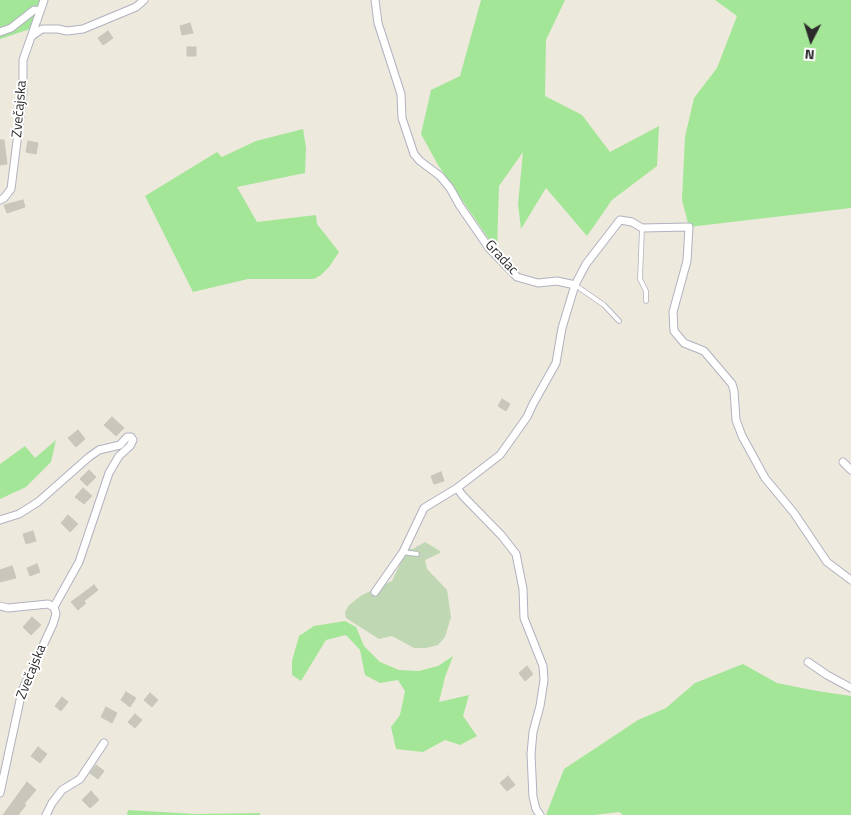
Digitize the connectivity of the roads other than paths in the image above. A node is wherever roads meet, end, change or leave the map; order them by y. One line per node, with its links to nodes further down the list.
1 (44, 0): 4 (street, Zvečajska)
2 (144, 0): 6 (street)
3 (375, 0): 9 (street, Gradac)
4 (39, 12): 5 (street); 6 (street, Zvečajska)
5 (0, 32)
6 (32, 37): 7 (street, Zvečajska)
7 (0, 200)
8 (642, 228): 9 (street); 10 (lane); 18 (street)
9 (575, 285): 11 (lane); 14 (street)
10 (646, 301)
11 (619, 321)
12 (844, 462): 13 (street)
13 (851, 470)
14 (457, 488): 16 (street); 27 (street)
15 (0, 520): 21 (street, Zvečajska)
16 (403, 552): 17 (lane); 19 (street)
17 (417, 554)
18 (851, 580)
19 (375, 592)
20 (0, 606): 21 (street)
21 (54, 607): 25 (street, Zvečajska)
22 (808, 662): 23 (street)
23 (851, 688)
24 (104, 743): 26 (street)
25 (0, 793)
26 (46, 815)
27 (540, 815)

